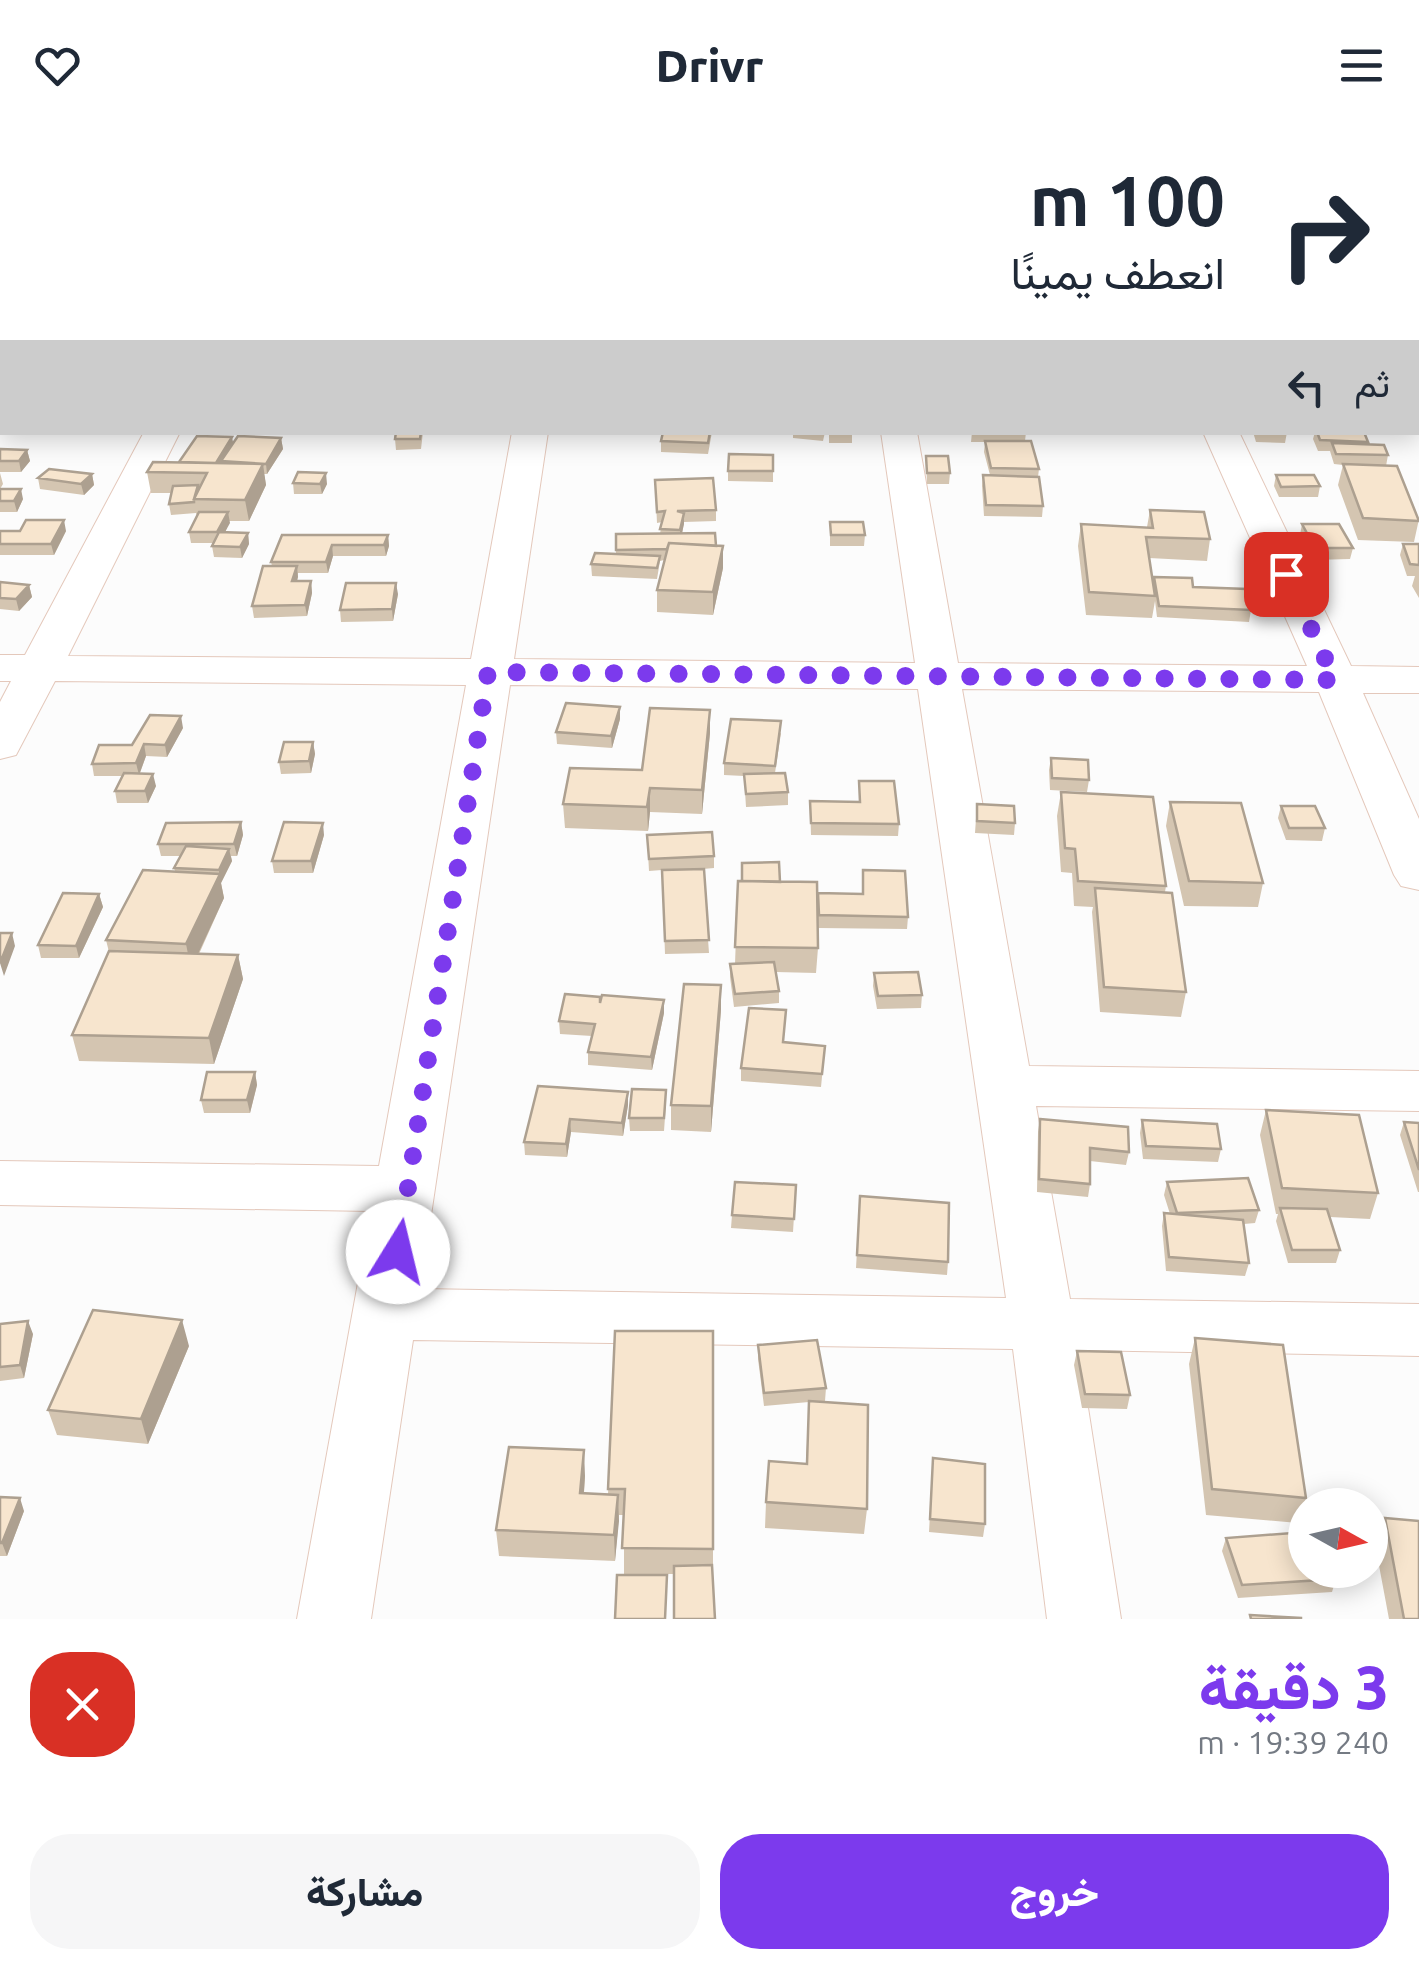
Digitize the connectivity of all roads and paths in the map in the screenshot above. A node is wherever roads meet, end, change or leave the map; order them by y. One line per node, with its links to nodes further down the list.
1 (160, 435): 5 (street)
2 (529, 435): 6 (street)
3 (899, 435): 7 (street)
4 (1223, 435): 8 (street)
5 (19, 668): 6 (street); 10 (street)
6 (488, 672): 7 (street); 15 (street)
7 (936, 678): 8 (street); 12 (street)
8 (1335, 680): 9 (street); 11 (street)
9 (1419, 680)
10 (0, 745)
11 (1419, 875)
12 (1004, 1086): 13 (street); 17 (street)
13 (1419, 1091)
14 (0, 1183): 15 (street)
15 (408, 1189): 16 (street)
16 (388, 1314): 17 (street); 19 (street)
17 (1042, 1321): 18 (street); 20 (street)
18 (1419, 1330)
19 (334, 1619)
20 (1084, 1619)

